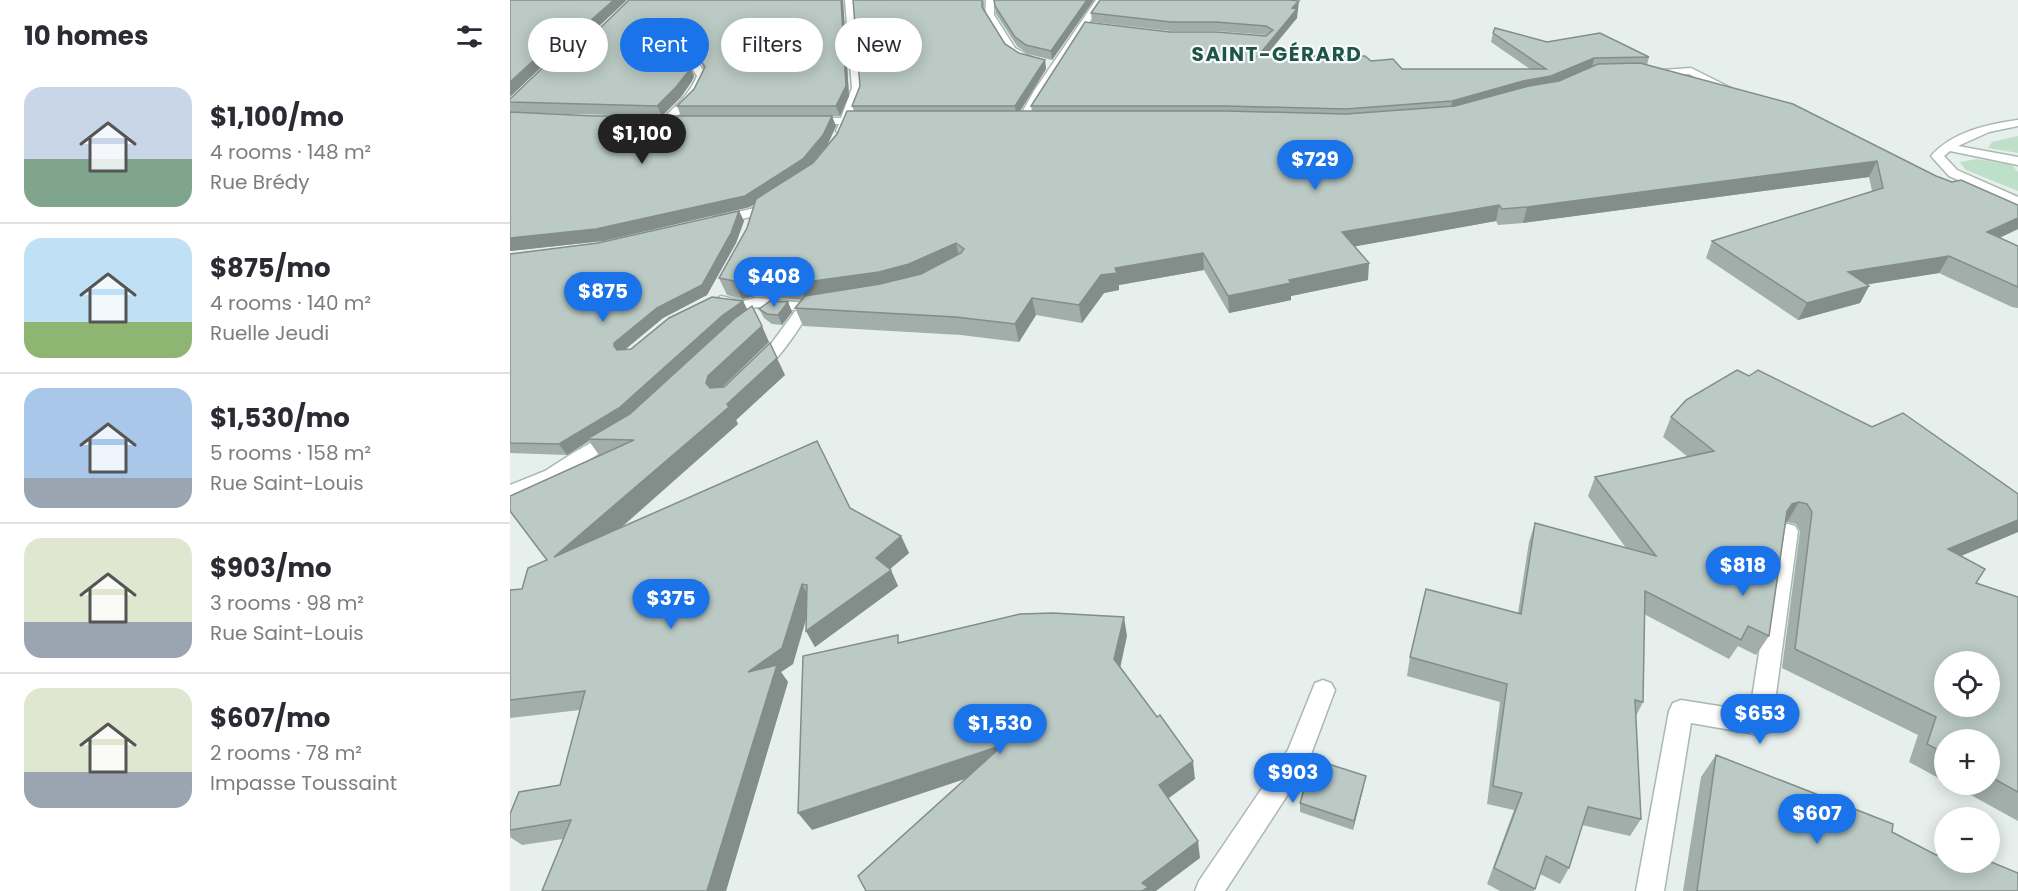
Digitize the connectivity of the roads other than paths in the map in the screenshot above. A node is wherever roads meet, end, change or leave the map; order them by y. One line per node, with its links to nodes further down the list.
1 (849, 0): 10 (street)
2 (990, 0): 4 (street)
3 (1100, 0): 4 (street)
4 (1055, 66): 12 (street)
5 (699, 72): 8 (street)
6 (1635, 74): 7 (street)
7 (1753, 100)
8 (687, 121)
9 (795, 121): 10 (street)
10 (847, 121): 11 (street); 14 (street)
11 (882, 121)
12 (1022, 121)
13 (2018, 123): 15 (street)
14 (838, 139)
15 (1947, 147): 16 (street); 18 (street)
16 (2018, 161)
17 (784, 193): 19 (street)
18 (2018, 202)
19 (755, 212): 20 (street); 21 (street)
20 (701, 224)
21 (749, 230)
22 (724, 282): 24 (street)
23 (837, 301): 25 (street)
24 (769, 305): 25 (street); 26 (street)
25 (806, 307): 27 (street)
26 (743, 323)
27 (747, 377)
28 (633, 424): 29 (street)
29 (510, 493)
30 (1788, 531): 33 (street)
31 (1323, 690): 32 (street)
32 (1209, 891)
33 (1650, 891)

